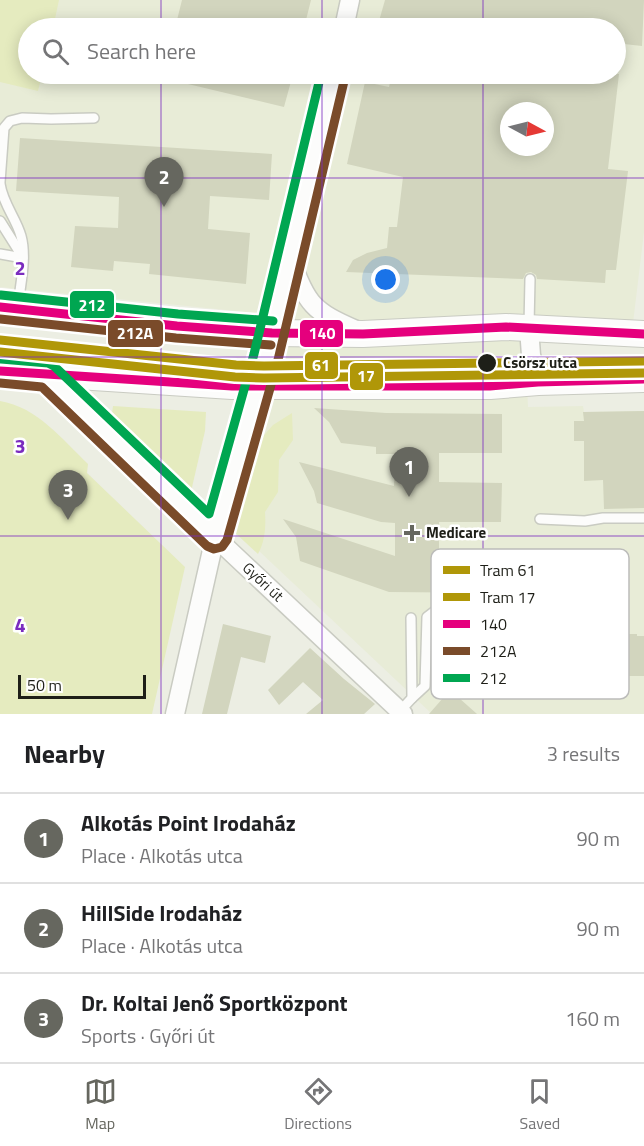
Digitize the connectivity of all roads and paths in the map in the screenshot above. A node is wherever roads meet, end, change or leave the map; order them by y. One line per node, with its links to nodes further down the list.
1 (350, 0): 2 (street)
2 (346, 18)
3 (331, 84): 9 (street)
4 (94, 118): 5 (lane)
5 (0, 183): 8 (lane)
6 (0, 221): 8 (lane)
7 (0, 254): 8 (lane)
8 (23, 258): 11 (lane)
9 (290, 260): 13 (street); 14 (street)
10 (530, 279): 12 (lane)
11 (9, 308): 13 (main road)
12 (529, 328): 14 (main road); 15 (main road); 19 (street)
13 (272, 333): 14 (main road); 20 (street)
14 (363, 334)
15 (644, 334)
16 (0, 371): 17 (main road)
17 (47, 375): 20 (main road); 23 (street, Győri út)
18 (644, 379): 19 (main road)
19 (538, 382): 20 (main road)
20 (257, 387): 23 (street)
21 (644, 518): 22 (lane)
22 (540, 519)
23 (215, 537): 26 (street, Győri út); 27 (street)
24 (431, 614): 26 (lane)
25 (411, 618): 26 (lane)
26 (405, 708)
27 (175, 714)

